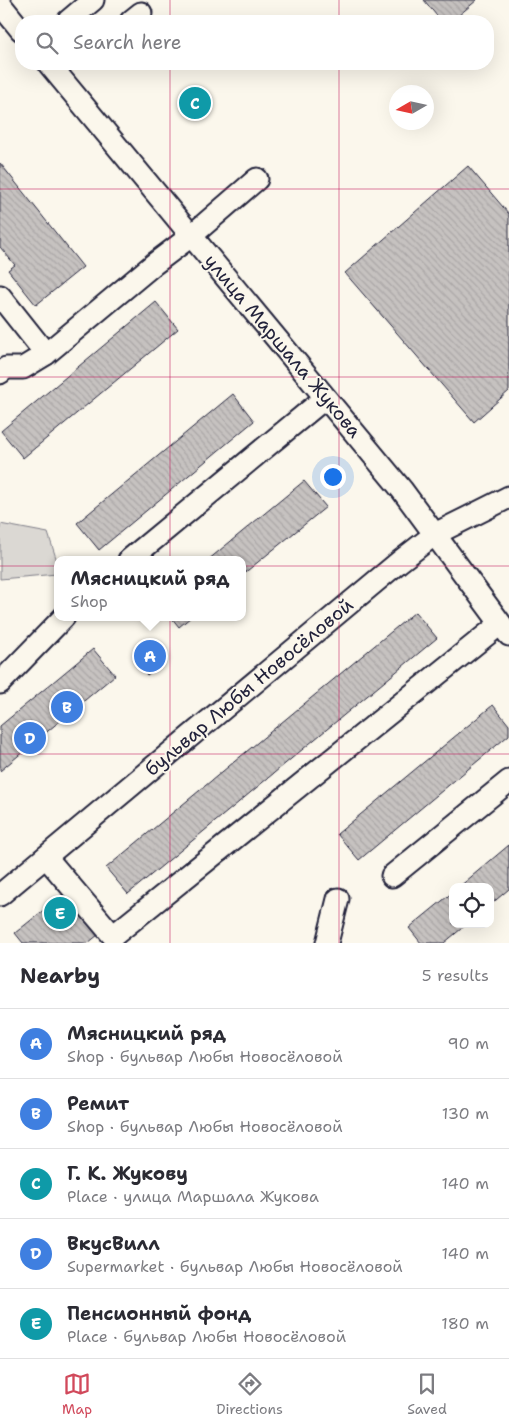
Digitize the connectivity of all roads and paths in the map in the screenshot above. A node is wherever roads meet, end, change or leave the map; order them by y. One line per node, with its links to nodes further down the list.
1 (94, 0): 3 (street)
2 (0, 4): 4 (street)
3 (78, 15)
4 (15, 23)
5 (54, 70): 7 (street, улица Маршала Жукова)
6 (257, 179): 7 (street)
7 (191, 236): 9 (street); 11 (street, улица Маршала Жукова)
8 (0, 296): 9 (street)
9 (46, 354): 10 (street)
10 (0, 372)
11 (325, 398): 13 (street, улица Маршала Жукова); 14 (street)
12 (509, 497): 13 (street, бульвар Любы Новосёловой)
13 (435, 534): 16 (street, улица Маршала Жукова); 19 (street, бульвар Любы Новосёловой)
14 (134, 556)
15 (60, 621): 17 (street)
16 (504, 630): 19 (street)
17 (0, 684)
18 (509, 781): 20 (street)
19 (46, 857): 21 (street, бульвар Любы Новосёловой)
20 (392, 876)
21 (0, 895)
22 (338, 900): 23 (street)
23 (327, 943)

